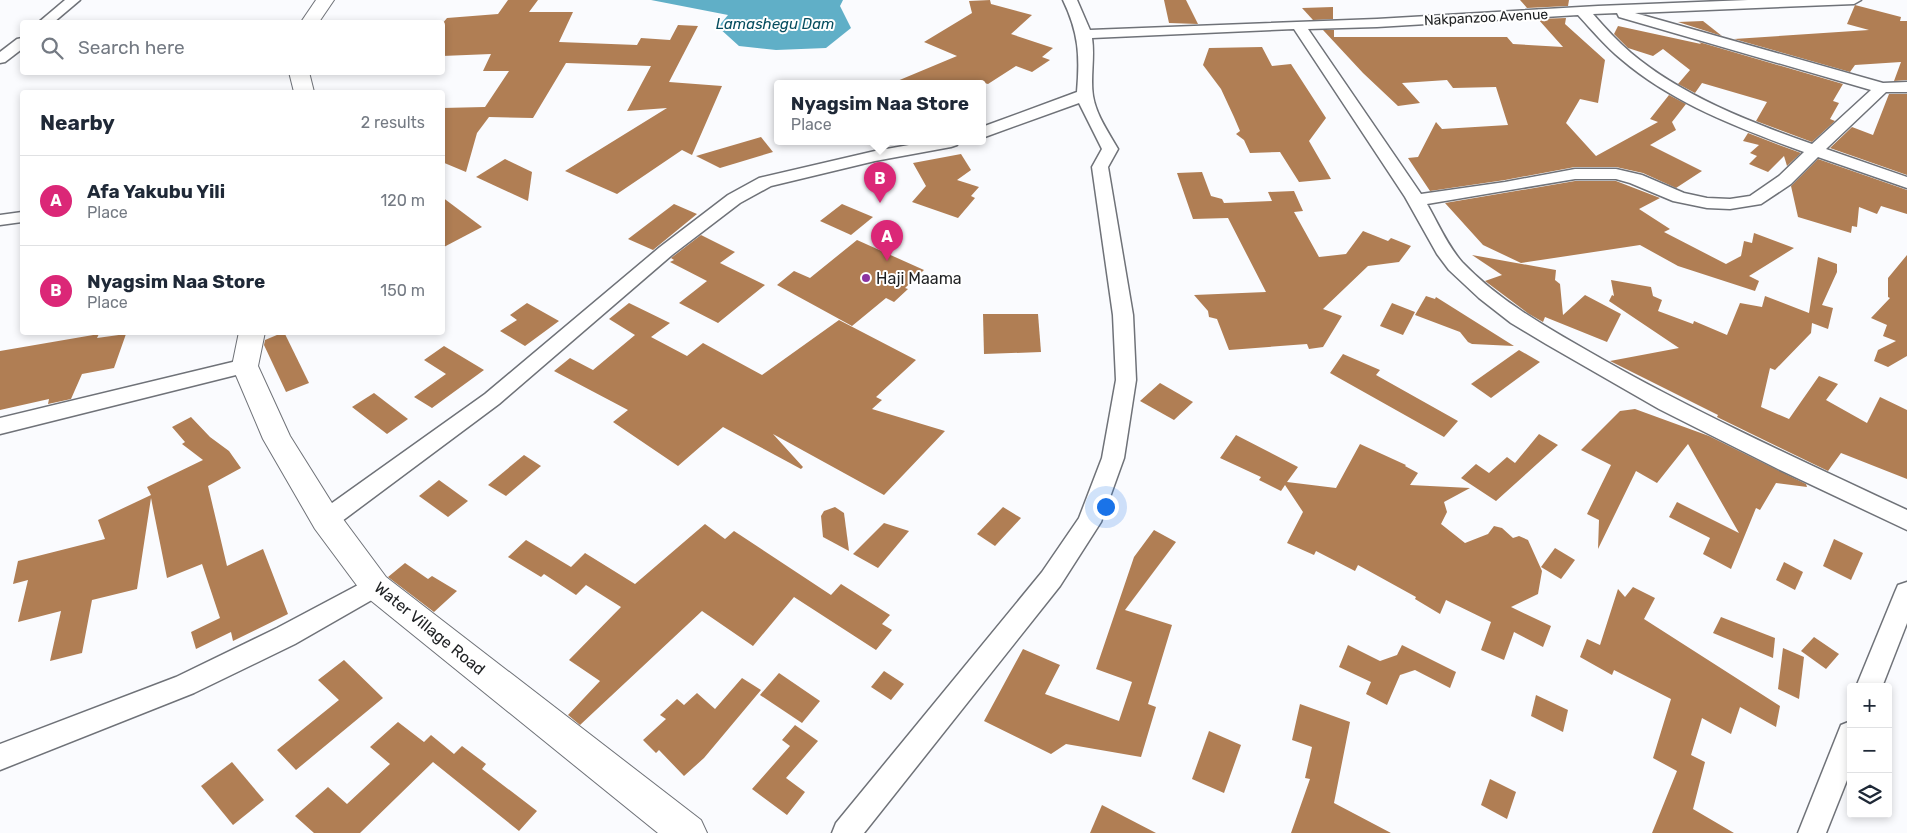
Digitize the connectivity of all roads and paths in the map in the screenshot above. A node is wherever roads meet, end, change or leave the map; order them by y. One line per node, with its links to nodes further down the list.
1 (73, 0): 8 (street)
2 (325, 0): 9 (street)
3 (1070, 0): 11 (street)
4 (1598, 0): 6 (street)
5 (1854, 0): 6 (street, Nakpanzoo Avenue)
6 (1610, 10): 7 (street, Nakpanzoo Avenue); 15 (street)
7 (1582, 11): 10 (street, Nakpanzoo Avenue); 21 (street)
8 (48, 20)
9 (311, 20)
10 (1298, 26): 11 (street, Nakpanzoo Avenue); 23 (street)
11 (1085, 34): 18 (street)
12 (20, 44): 13 (street)
13 (0, 59)
14 (301, 75): 17 (street)
15 (1882, 88): 16 (street); 21 (street)
16 (1907, 88)
17 (304, 90)
18 (1085, 94): 19 (street); 37 (street)
19 (986, 131)
20 (935, 145): 29 (street)
21 (1816, 150): 22 (street); 23 (street)
22 (1907, 183)
23 (1416, 200): 30 (street)
24 (20, 217): 25 (street)
25 (0, 220)
26 (251, 335): 27 (street)
27 (245, 366): 28 (street); 29 (street, Water Village Road)
28 (0, 426)
29 (326, 520): 31 (street, Water Village Road)
30 (1907, 522)
31 (374, 586): 35 (street); 36 (street, Water Village Road)
32 (1907, 592): 33 (street)
33 (1871, 683)
34 (1847, 744): 38 (street)
35 (0, 757)
36 (688, 833)
37 (846, 833)
38 (1812, 833)

